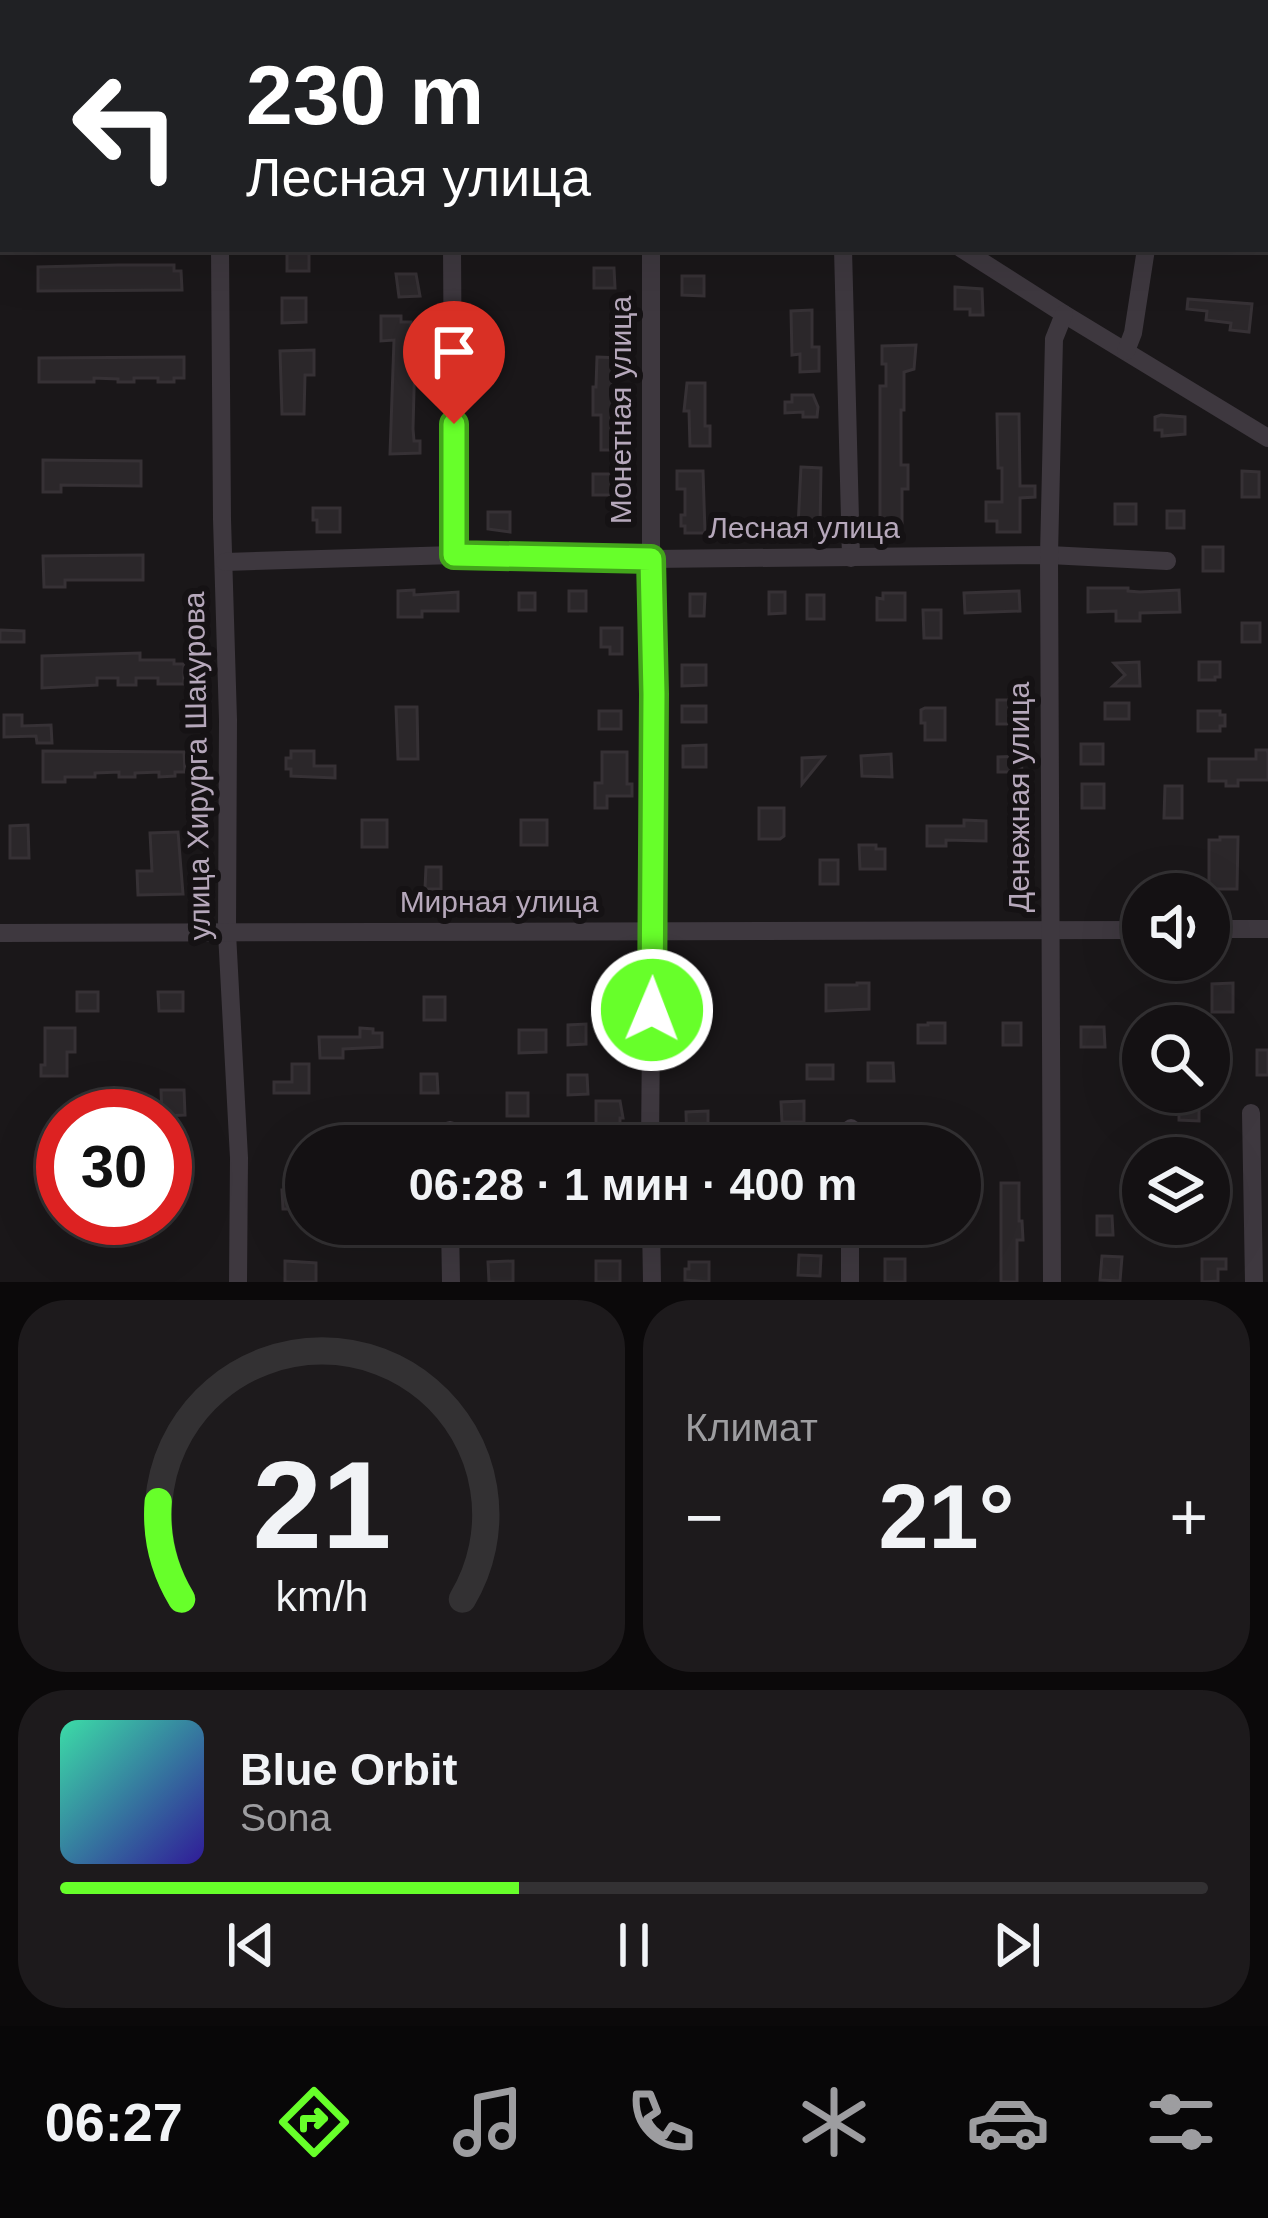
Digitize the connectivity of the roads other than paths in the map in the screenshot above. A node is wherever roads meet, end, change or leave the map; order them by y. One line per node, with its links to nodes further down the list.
1 (220, 252): 15 (street, улица Хирурга Шакурова)
2 (452, 252): 10 (street)
3 (651, 252): 13 (street, Монетная улица)
4 (843, 252): 12 (street)
5 (967, 252): 7 (street)
6 (1146, 252): 8 (street)
7 (1064, 314): 8 (street); 11 (street, Денежная улица)
8 (1126, 351): 9 (street)
9 (1268, 437)
10 (454, 555): 13 (street, Лесная улица); 15 (street, Лесная улица)
11 (1049, 556): 12 (street, Лесная улица); 14 (street, Лесная улица); 20 (street, Денежная улица)
12 (851, 558): 13 (street, Лесная улица)
13 (651, 559): 19 (street, Монетная улица)
14 (1167, 561)
15 (225, 562): 22 (street, улица Хирурга Шакурова)
16 (1230, 929): 17 (street)
17 (1268, 929)
18 (1122, 930): 20 (street, Мирная улица)
19 (653, 932): 20 (street, Мирная улица); 22 (street, Мирная улица); 24 (street, Монетная улица)
20 (1049, 932): 32 (street, Денежная улица)
21 (0, 933): 22 (street, Мирная улица)
22 (227, 933): 28 (street, улица Хирурга Шакурова)
23 (1251, 1113): 33 (street)
24 (650, 1125)
25 (450, 1245): 29 (street)
26 (651, 1245): 30 (street)
27 (850, 1245): 31 (street)
28 (238, 1282)
29 (451, 1282)
30 (652, 1282)
31 (850, 1282)
32 (1052, 1282)
33 (1254, 1282)

